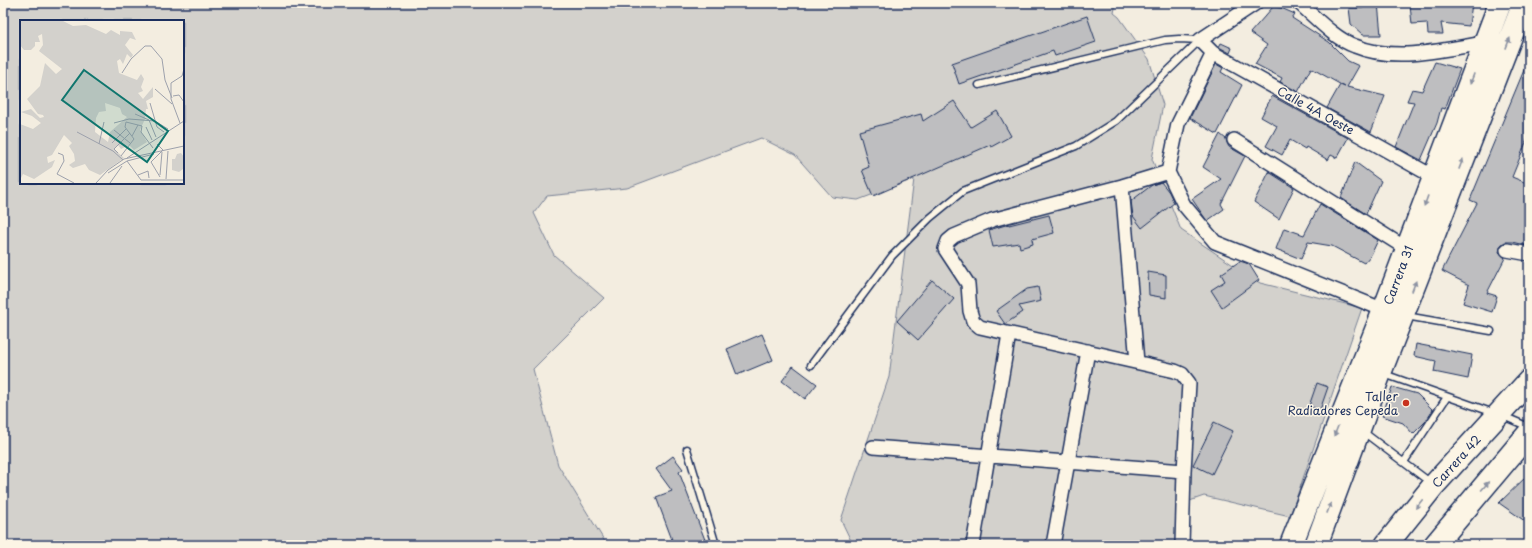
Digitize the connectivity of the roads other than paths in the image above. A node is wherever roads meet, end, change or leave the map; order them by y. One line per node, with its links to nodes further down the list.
1 (1256, 3): 5 (street)
2 (1299, 3): 6 (street)
3 (1500, 3): 6 (highway, Carrera 31)
4 (1524, 3): 16 (highway, Carrera 31, one-way to 4)
5 (1200, 40): 7 (street, Calle 4A Oeste); 8 (lane); 21 (lane)
6 (1485, 43): 11 (highway, Carrera 31, one-way to 11)
7 (1213, 53): 10 (street); 11 (street, Calle 4A Oeste)
8 (979, 85)
9 (1234, 140): 13 (street)
10 (1168, 172): 12 (street); 16 (street)
11 (1434, 177): 13 (highway, Carrera 31, one-way to 13)
12 (1122, 186): 18 (street); 20 (street)
13 (1407, 249): 16 (highway, Carrera 31)
14 (1507, 250): 15 (street)
15 (1529, 254)
16 (1393, 313): 17 (lane); 22 (highway, Carrera 31)
17 (1491, 331)
18 (1009, 334): 19 (street); 31 (street)
19 (1088, 351): 20 (street); 32 (street)
20 (1137, 362): 34 (street)
21 (811, 365)
22 (1371, 370): 24 (lane); 27 (highway, Carrera 31); 40 (highway, Carrera 31, one-way to 40)
23 (1529, 381): 25 (highway, Carrera 42)
24 (1447, 398): 25 (lane); 33 (lane)
25 (1498, 414): 26 (lane); 35 (highway, Carrera 42)
26 (1529, 427)
27 (1359, 429): 33 (lane); 41 (highway, Carrera 31, one-way to 27)
28 (1529, 433): 43 (highway, one-way to 28)
29 (873, 447): 31 (street)
30 (687, 449): 36 (lane)
31 (988, 456): 32 (street); 37 (street)
32 (1067, 462): 34 (street); 38 (street)
33 (1404, 462): 35 (lane)
34 (1184, 472): 39 (street)
35 (1434, 485): 42 (highway, Carrera 42, one-way to 42)
36 (716, 545)
37 (973, 545)
38 (1053, 545)
39 (1182, 545)
40 (1291, 545)
41 (1316, 545)
42 (1386, 545)
43 (1435, 545)

